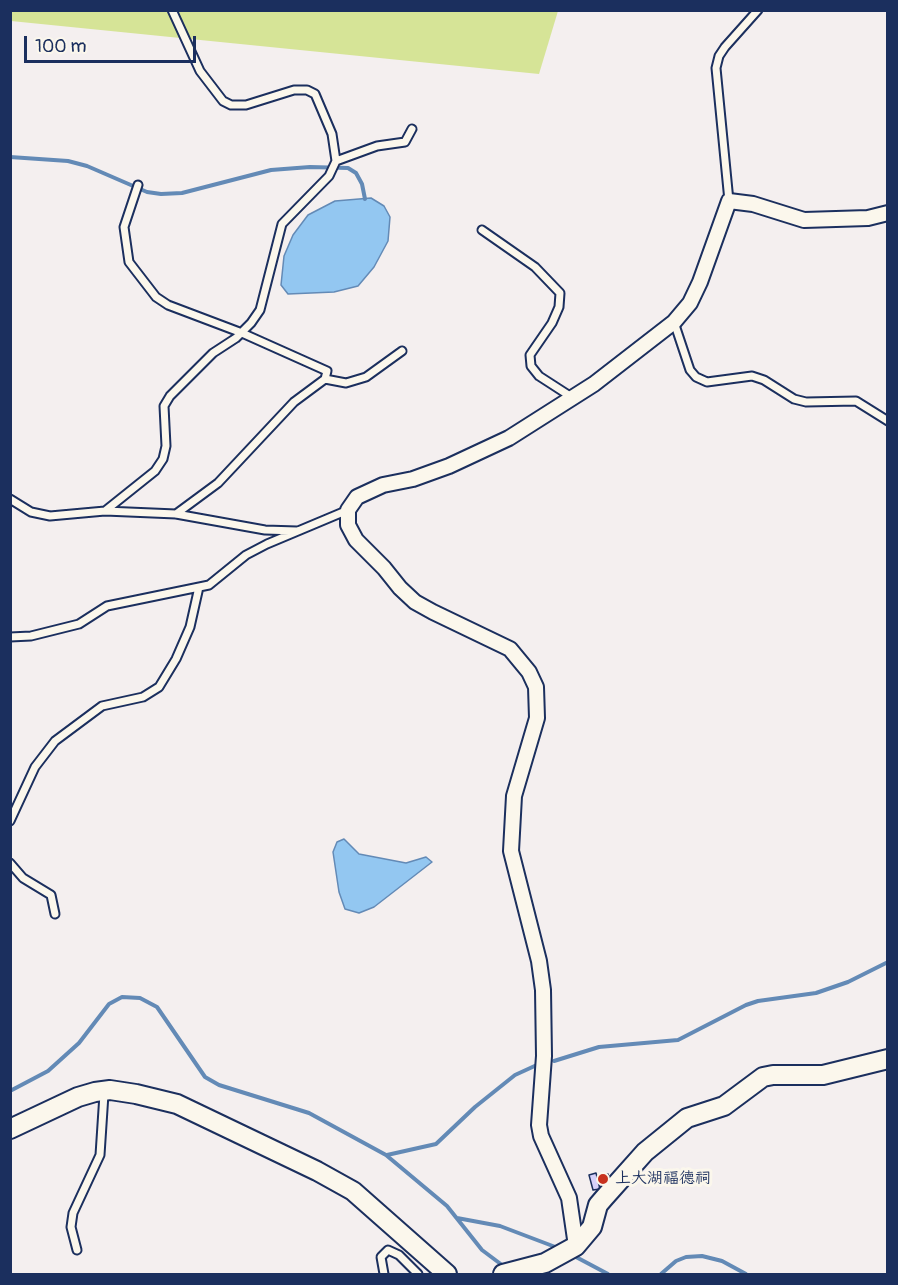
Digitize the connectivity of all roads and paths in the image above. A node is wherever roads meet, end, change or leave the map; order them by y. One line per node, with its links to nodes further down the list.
1 (172, 10): 4 (lane)
2 (758, 10): 6 (lane)
3 (412, 129): 4 (lane)
4 (336, 161): 10 (lane)
5 (138, 185): 10 (lane)
6 (729, 201): 7 (street); 9 (street)
7 (888, 213)
8 (482, 230): 13 (lane)
9 (674, 322): 13 (street); 14 (lane)
10 (242, 333): 12 (lane); 17 (lane)
11 (402, 351): 12 (lane)
12 (325, 380): 18 (lane)
13 (573, 398): 16 (street)
14 (888, 422)
15 (10, 499): 17 (lane)
16 (348, 510): 19 (lane); 28 (street)
17 (105, 511): 18 (lane)
18 (176, 514): 19 (lane)
19 (300, 531): 20 (lane)
20 (198, 587): 21 (lane); 22 (lane)
21 (10, 637)
22 (10, 821)
23 (10, 863): 24 (lane)
24 (55, 914)
25 (888, 1059): 28 (street)
26 (104, 1091): 27 (street); 29 (lane); 33 (street)
27 (10, 1129)
28 (576, 1246): 30 (street)
29 (77, 1251)
30 (509, 1273)
31 (384, 1275): 32 (lane)
32 (418, 1275)
33 (447, 1275)

